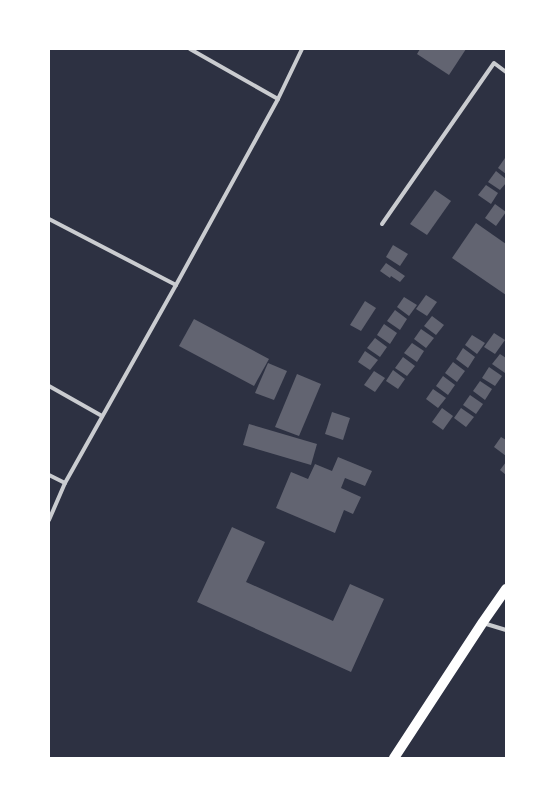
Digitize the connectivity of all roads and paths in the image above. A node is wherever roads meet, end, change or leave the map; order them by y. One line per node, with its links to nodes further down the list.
1 (190, 49): 4 (street)
2 (302, 49): 4 (street)
3 (506, 72): 6 (street)
4 (278, 99): 7 (street)
5 (49, 219): 7 (street)
6 (382, 224)
7 (176, 285): 9 (street)
8 (49, 386): 9 (street)
9 (102, 416): 11 (street)
10 (49, 475): 11 (street)
11 (65, 483): 12 (street)
12 (49, 520)
13 (506, 589): 14 (main road)
14 (483, 622): 15 (street); 16 (main road)
15 (506, 630)
16 (394, 758)

